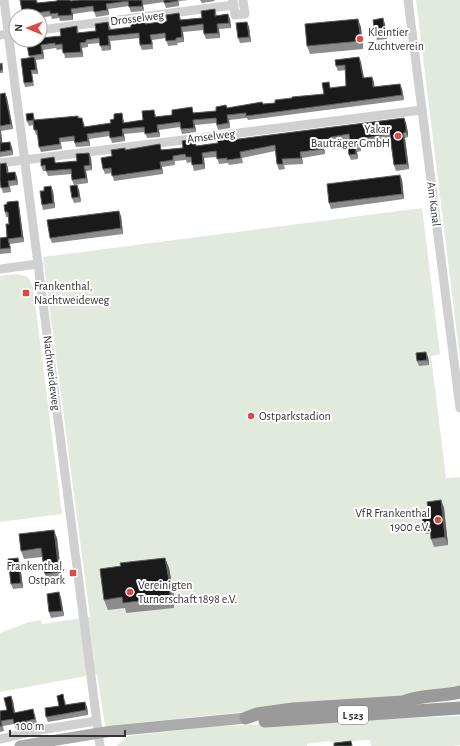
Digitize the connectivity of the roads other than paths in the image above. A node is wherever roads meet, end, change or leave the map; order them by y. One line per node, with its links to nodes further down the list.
1 (4, 0): 6 (street, Nachtweideweg)
2 (243, 0): 4 (street, Drosselweg)
3 (408, 0): 8 (street, Am Kanal)
4 (234, 3): 5 (street, Drosselweg)
5 (48, 29)
6 (8, 34)
7 (10, 48): 9 (street, Nachtweideweg)
8 (422, 110): 9 (street, Amselweg); 13 (street, Am Kanal)
9 (24, 160): 10 (street, Amselweg); 11 (street, Nachtweideweg)
10 (0, 163)
11 (38, 264): 12 (street); 19 (street, Nachtweideweg)
12 (0, 269)
13 (460, 408)
14 (460, 692): 16 (highway, L 523)
15 (460, 701): 16 (highway, L 523)
16 (403, 702): 18 (highway, L 523)
17 (460, 708): 18 (highway, L 523)
18 (246, 718): 20 (main road, L 523)
19 (96, 721): 20 (street, Nachtweideweg); 21 (street)
20 (98, 733): 22 (main road, L 523); 23 (street, Nachtweideweg)
21 (0, 739)
22 (20, 746)
23 (100, 746)

